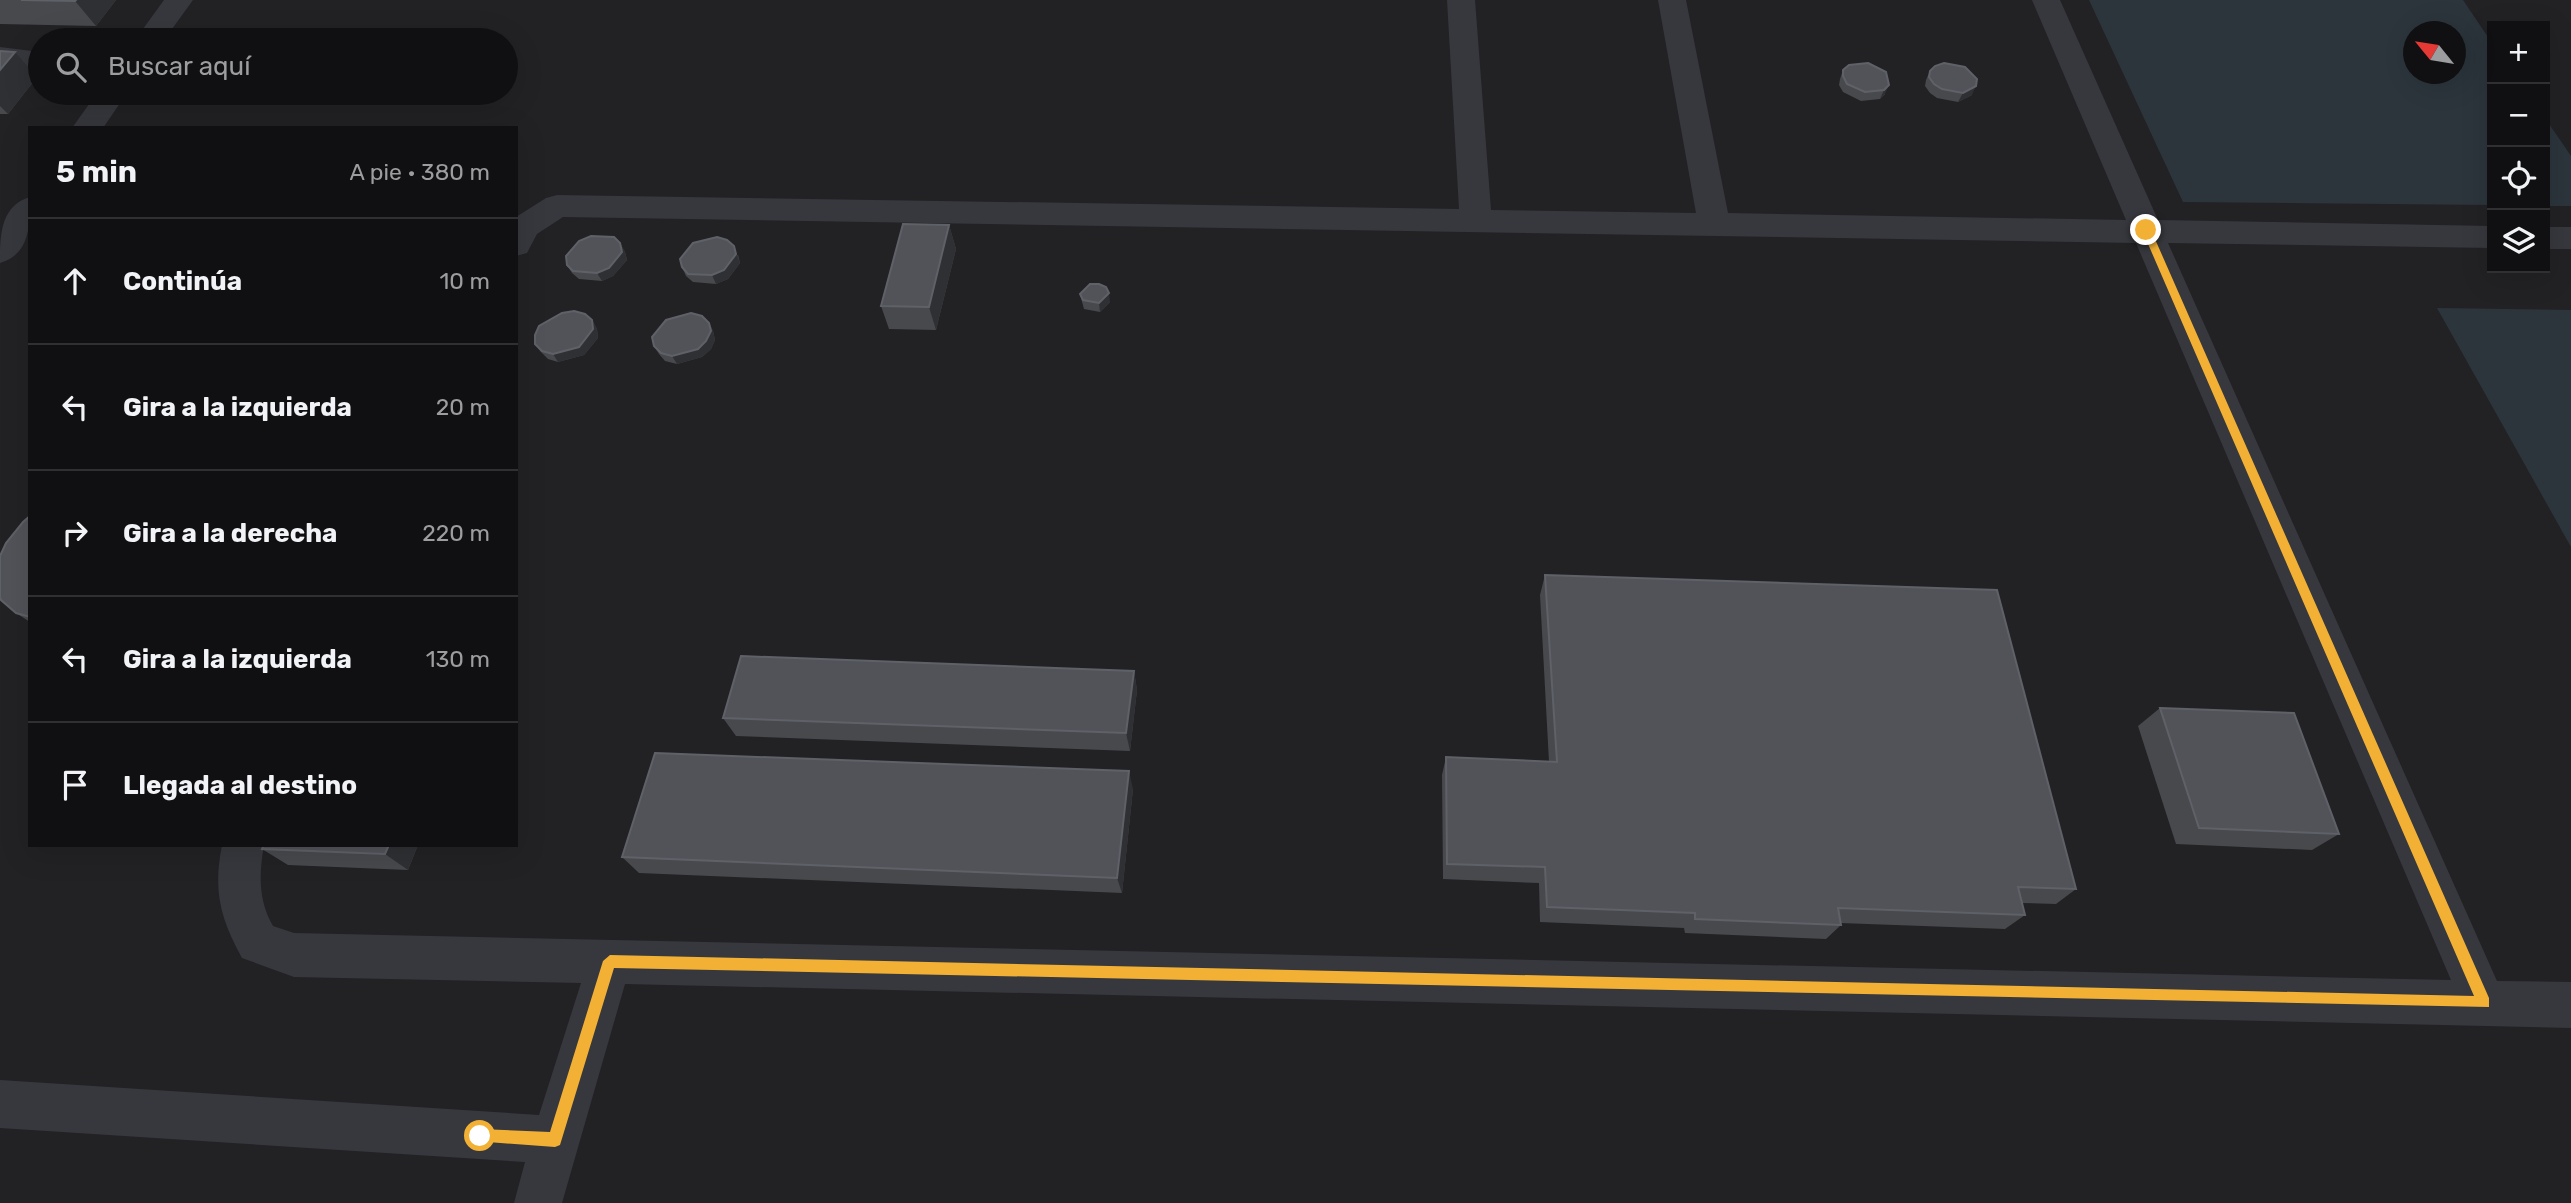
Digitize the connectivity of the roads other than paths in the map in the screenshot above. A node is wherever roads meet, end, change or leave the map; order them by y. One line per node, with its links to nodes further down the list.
1 (179, 0): 5 (lane)
2 (1461, 0): 11 (lane)
3 (1672, 0): 12 (lane)
4 (2046, 0): 13 (lane)
5 (158, 28)
6 (0, 56): 7 (lane)
7 (28, 61)
8 (103, 105): 9 (lane)
9 (88, 126)
10 (28, 211): 18 (lane)
11 (1476, 219): 12 (lane); 17 (lane)
12 (1714, 223): 13 (lane)
13 (2146, 230): 14 (lane); 21 (lane)
14 (2487, 237)
15 (2550, 238): 16 (lane)
16 (2571, 239)
17 (518, 241)
18 (0, 251)
19 (243, 847): 20 (lane)
20 (610, 961): 21 (lane); 24 (lane)
21 (2484, 1003): 22 (lane)
22 (2571, 1005)
23 (0, 1104): 24 (lane)
24 (555, 1140): 25 (lane)
25 (538, 1203)

